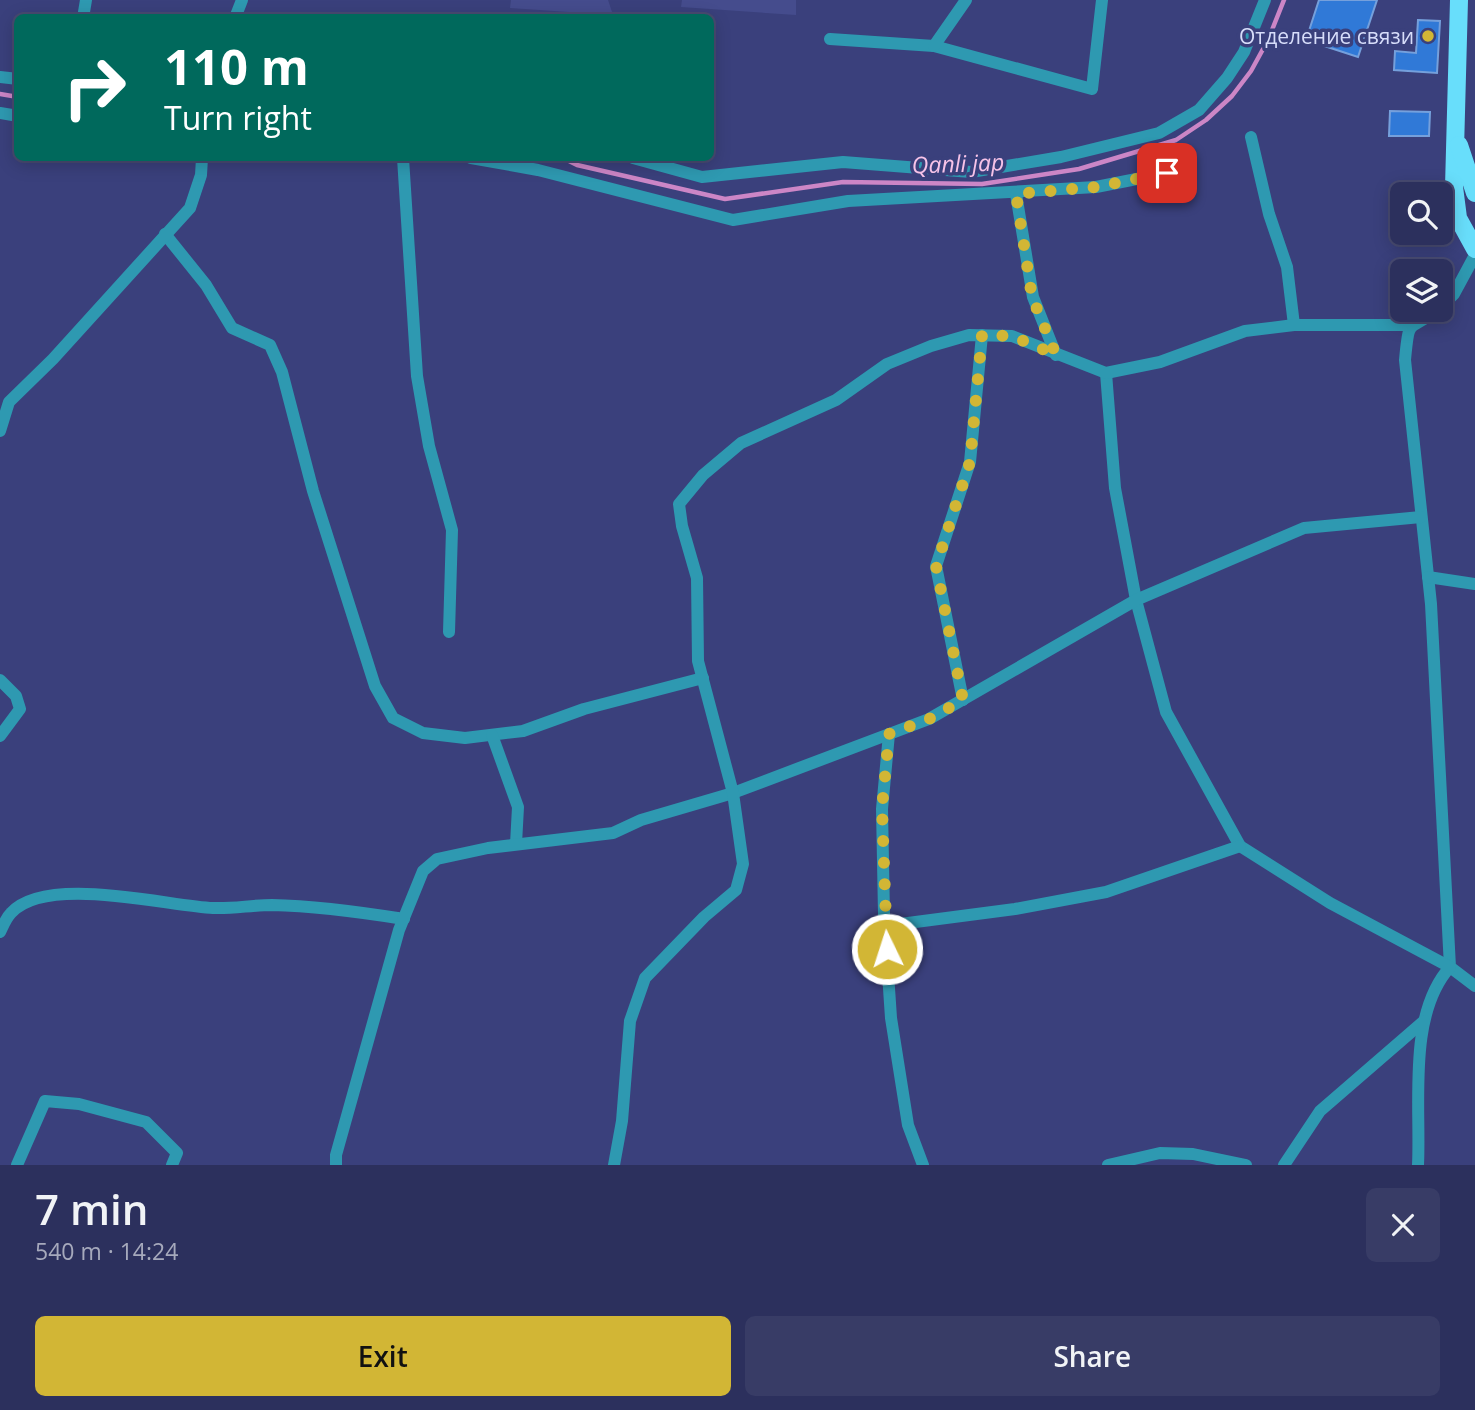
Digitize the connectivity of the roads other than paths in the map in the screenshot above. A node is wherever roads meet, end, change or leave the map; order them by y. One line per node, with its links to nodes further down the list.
1 (966, 0): 6 (street)
2 (1102, 0): 6 (street)
3 (1265, 0): 12 (street)
4 (1459, 0): 7 (main road)
5 (830, 39): 6 (street)
6 (934, 46)
7 (1455, 131): 14 (main road); 17 (main road)
8 (1251, 137): 21 (street)
9 (202, 161): 16 (street)
10 (402, 161): 31 (street)
11 (488, 161): 15 (street)
12 (644, 161)
13 (1167, 173): 15 (street)
14 (1475, 193)
15 (1016, 194): 24 (street)
16 (166, 234): 26 (street); 36 (street)
17 (1475, 249)
18 (1475, 255): 19 (street)
19 (1453, 295)
20 (1416, 322): 22 (street)
21 (1294, 325): 22 (street); 25 (street)
22 (1411, 325): 27 (street)
23 (982, 335): 24 (street); 32 (street); 34 (street)
24 (1056, 355): 25 (street)
25 (1106, 373): 30 (street)
26 (0, 430)
27 (1421, 517): 28 (street); 30 (street)
28 (1428, 577): 29 (street); 44 (street)
29 (1475, 584)
30 (1136, 600): 34 (street); 40 (street)
31 (449, 632)
32 (703, 678): 36 (street); 38 (street)
33 (0, 680): 37 (street)
34 (963, 700): 35 (street)
35 (889, 734): 38 (street); 42 (street)
36 (492, 735): 39 (street)
37 (0, 736)
38 (733, 793): 39 (street); 50 (street)
39 (516, 844): 41 (street)
40 (1240, 846): 42 (street); 44 (street)
41 (404, 919): 43 (street); 49 (street)
42 (885, 926): 51 (street)
43 (0, 932)
44 (1450, 967): 45 (street); 46 (street)
45 (1475, 986)
46 (1424, 1021): 54 (street); 55 (street)
47 (17, 1165): 48 (street)
48 (172, 1165)
49 (336, 1165)
50 (614, 1165)
51 (923, 1165)
52 (1108, 1165): 53 (street)
53 (1246, 1165)
54 (1284, 1165)
55 (1418, 1165)

